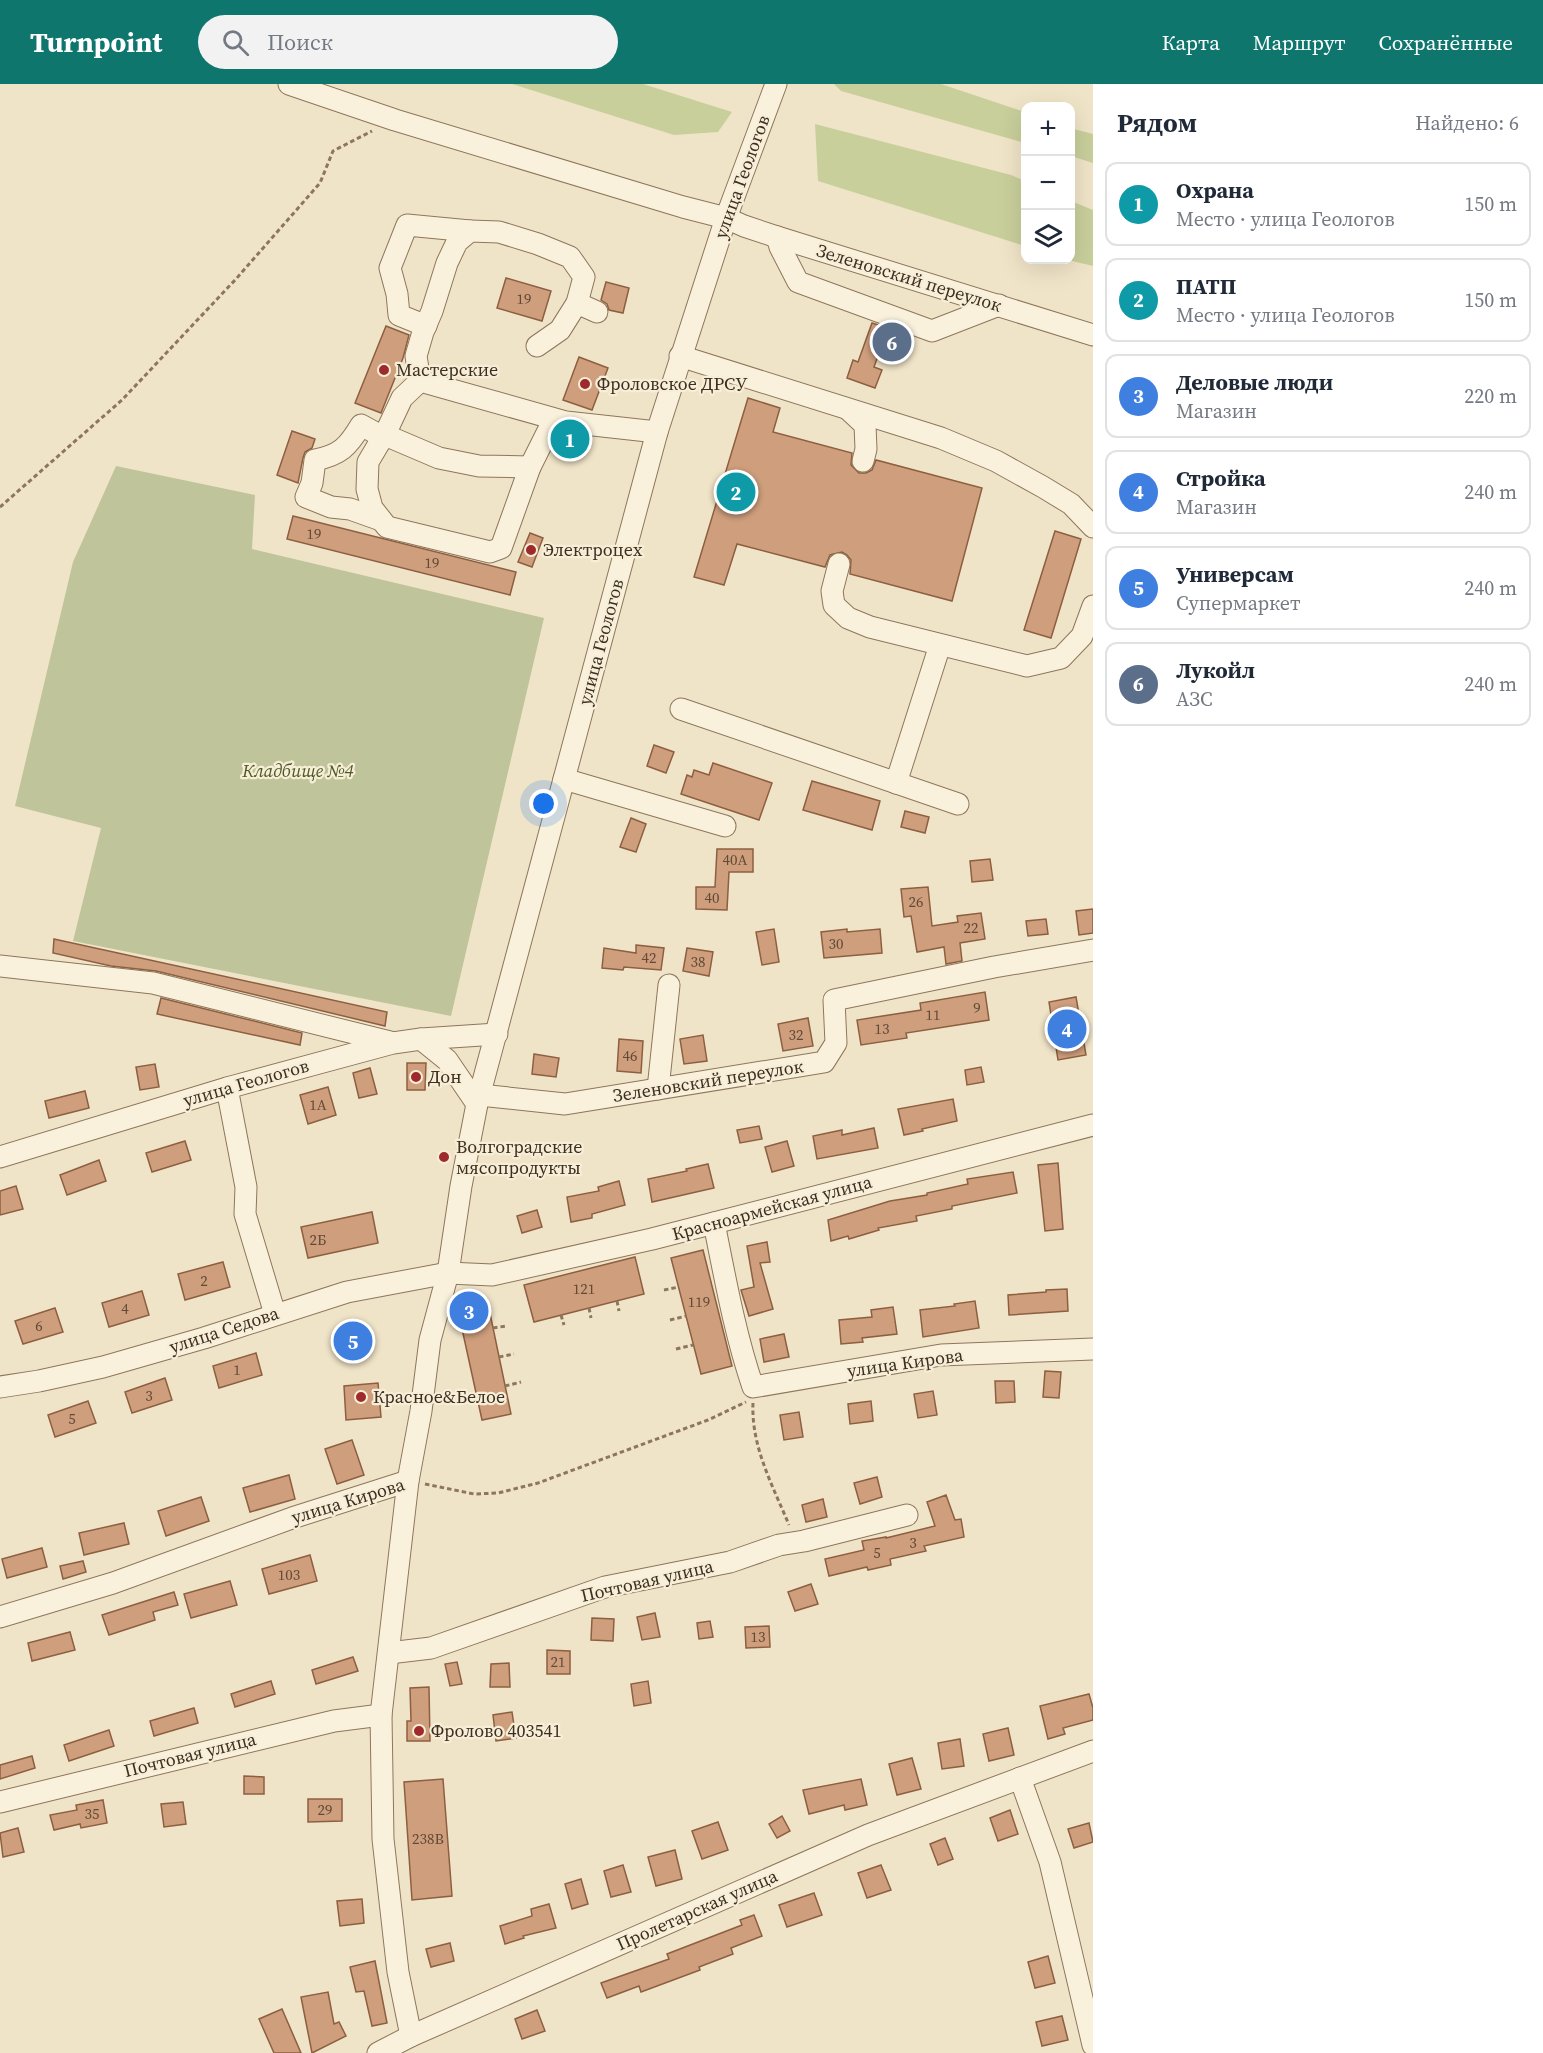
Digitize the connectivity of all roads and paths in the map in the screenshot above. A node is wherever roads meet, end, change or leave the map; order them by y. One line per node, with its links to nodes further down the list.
1 (289, 84): 3 (street, Зеленовский переулок)
2 (776, 84): 4 (street, улица Геологов)
3 (395, 120): 4 (street, Зеленовский переулок); 21 (path)
4 (726, 218): 6 (street, Зеленовский переулок); 13 (street, улица Геологов)
5 (470, 231): 7 (street); 10 (street); 10 (street)
6 (779, 242): 8 (street, Зеленовский переулок); 8 (street)
7 (577, 303): 9 (street); 12 (street)
8 (999, 305): 11 (street, Зеленовский переулок)
9 (597, 312)
10 (426, 326): 14 (street)
11 (1093, 335)
12 (537, 346)
13 (680, 356): 15 (street); 17 (street, улица Геологов)
14 (420, 381): 16 (street); 18 (street)
15 (846, 408): 19 (street); 23 (street)
16 (554, 418): 17 (street); 20 (street)
17 (657, 432): 28 (street, улица Геологов)
18 (383, 437): 20 (street); 22 (street); 22 (street)
19 (864, 461)
20 (530, 467): 22 (street)
21 (0, 507)
22 (381, 520)
23 (1093, 527)
24 (839, 564): 26 (street)
25 (1093, 606): 26 (street)
26 (940, 645): 29 (street)
27 (681, 709): 29 (street)
28 (564, 778): 31 (street); 35 (street, улица Геологов)
29 (896, 783): 30 (street)
30 (958, 804)
31 (725, 826)
32 (1093, 951): 39 (street, Зеленовский переулок)
33 (0, 966): 37 (street)
34 (669, 985): 39 (street)
35 (497, 1034): 36 (street, улица Геологов); 40 (street, улица Геологов)
36 (421, 1039): 37 (street, улица Геологов); 40 (street)
37 (393, 1043): 38 (street, улица Геологов)
38 (227, 1088): 42 (street, улица Геологов); 50 (street)
39 (658, 1089): 40 (street, Зеленовский переулок)
40 (478, 1100): 44 (street, улица Геологов)
41 (1093, 1125): 43 (street, Красноармейская улица)
42 (0, 1156)
43 (714, 1222): 44 (street, Красноармейская улица); 60 (street, улица Кирова)
44 (448, 1273): 50 (street, улица Седова); 66 (street, улица Геологов)
45 (679, 1287): 46 (path)
46 (664, 1290)
47 (617, 1301): 49 (path)
48 (589, 1308): 53 (path)
49 (619, 1311)
50 (275, 1314): 65 (street, улица Седова)
51 (561, 1315): 55 (path)
52 (686, 1316): 54 (path)
53 (591, 1318)
54 (670, 1320)
55 (564, 1325)
56 (506, 1326): 57 (path)
57 (493, 1328)
58 (693, 1345): 59 (path)
59 (676, 1349)
60 (1093, 1349)
61 (514, 1354): 62 (path)
62 (499, 1357)
63 (521, 1382): 64 (path)
64 (505, 1386)
65 (0, 1387)
66 (408, 1481): 68 (path, улица Кирова); 69 (street, улица Кирова); 70 (street, улица Геологов)
67 (907, 1515): 68 (street, Почтовая улица)
68 (804, 1542): 70 (street, Почтовая улица)
69 (0, 1617)
70 (389, 1653): 71 (street, улица Геологов)
71 (381, 1715): 74 (street, Почтовая улица); 75 (street, улица Геологов)
72 (1093, 1751): 73 (street, Пролетарская улица)
73 (1020, 1778): 75 (street, Пролетарская улица); 76 (street)
74 (0, 1802)
75 (411, 2037): 77 (street, Пролетарская улица)
76 (1093, 2045)
77 (378, 2053)

